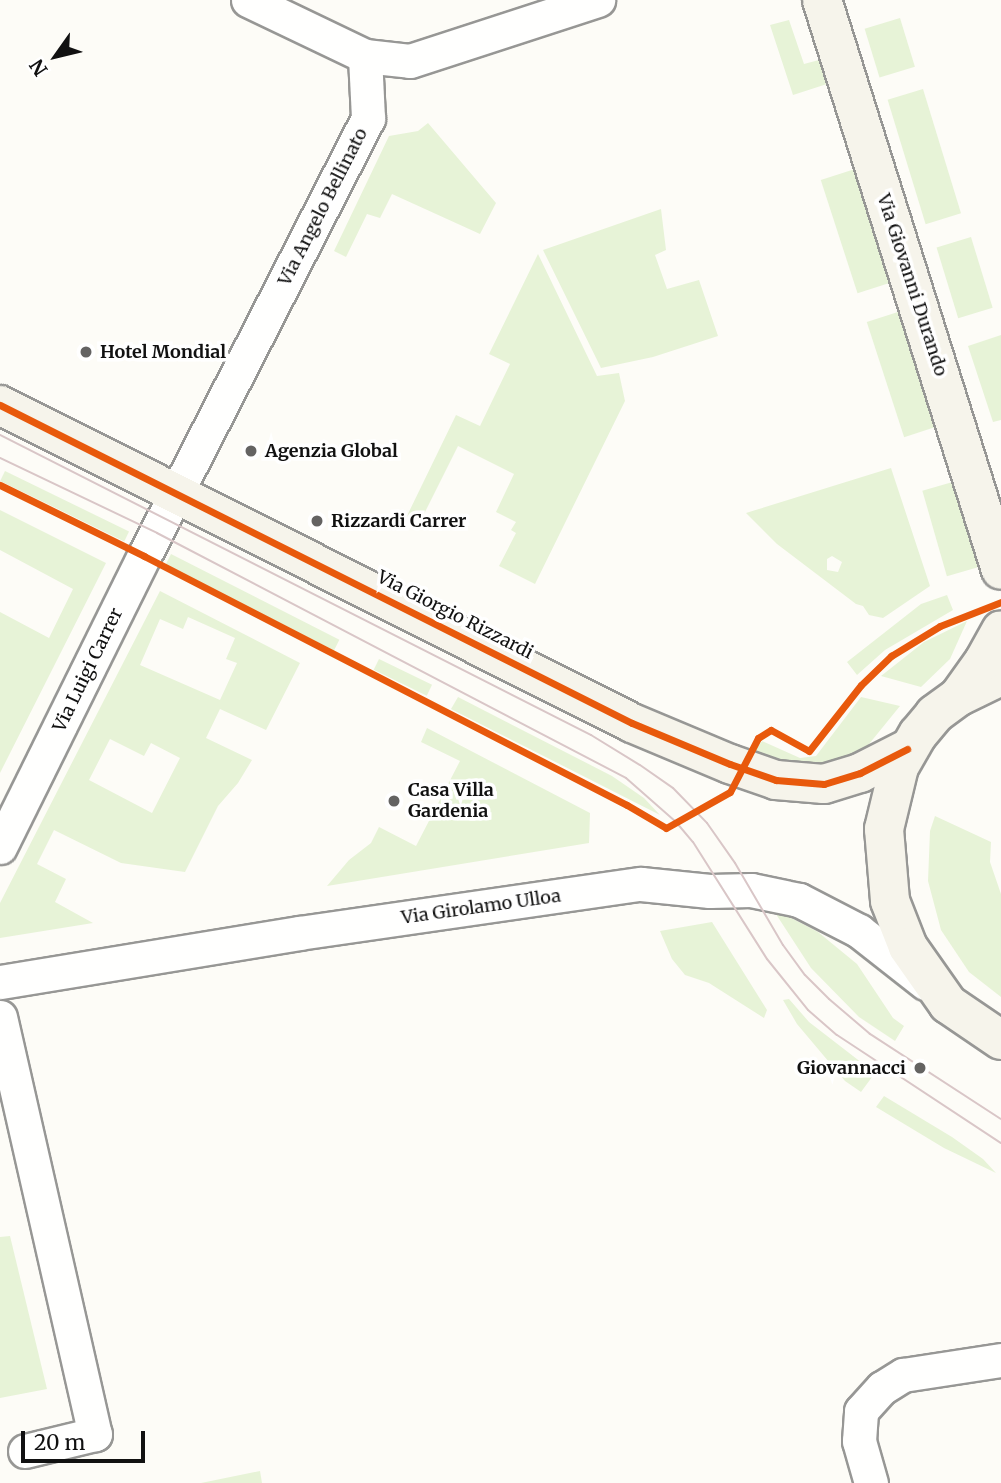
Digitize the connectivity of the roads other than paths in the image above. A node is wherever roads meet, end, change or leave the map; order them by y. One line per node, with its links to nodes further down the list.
1 (248, 0): 4 (street)
2 (598, 0): 4 (street)
3 (822, 0): 7 (street, Via Giovanni Durando)
4 (365, 56): 6 (street, Via Angelo Bellinato)
5 (0, 405): 6 (street, Via Giorgio Rizzardi)
6 (178, 492): 11 (street, Via Giorgio Rizzardi); 12 (street, Via Luigi Carrer)
7 (1001, 570)
8 (1001, 630): 10 (street)
9 (1001, 676): 10 (street)
10 (958, 697): 11 (street)
11 (907, 749): 14 (street)
12 (0, 847)
13 (0, 982): 14 (street, Via Girolamo Ulloa)
14 (936, 992): 16 (street)
15 (0, 1017): 18 (street)
16 (1001, 1040)
17 (1001, 1360): 19 (street)
18 (25, 1451)
19 (871, 1483)

